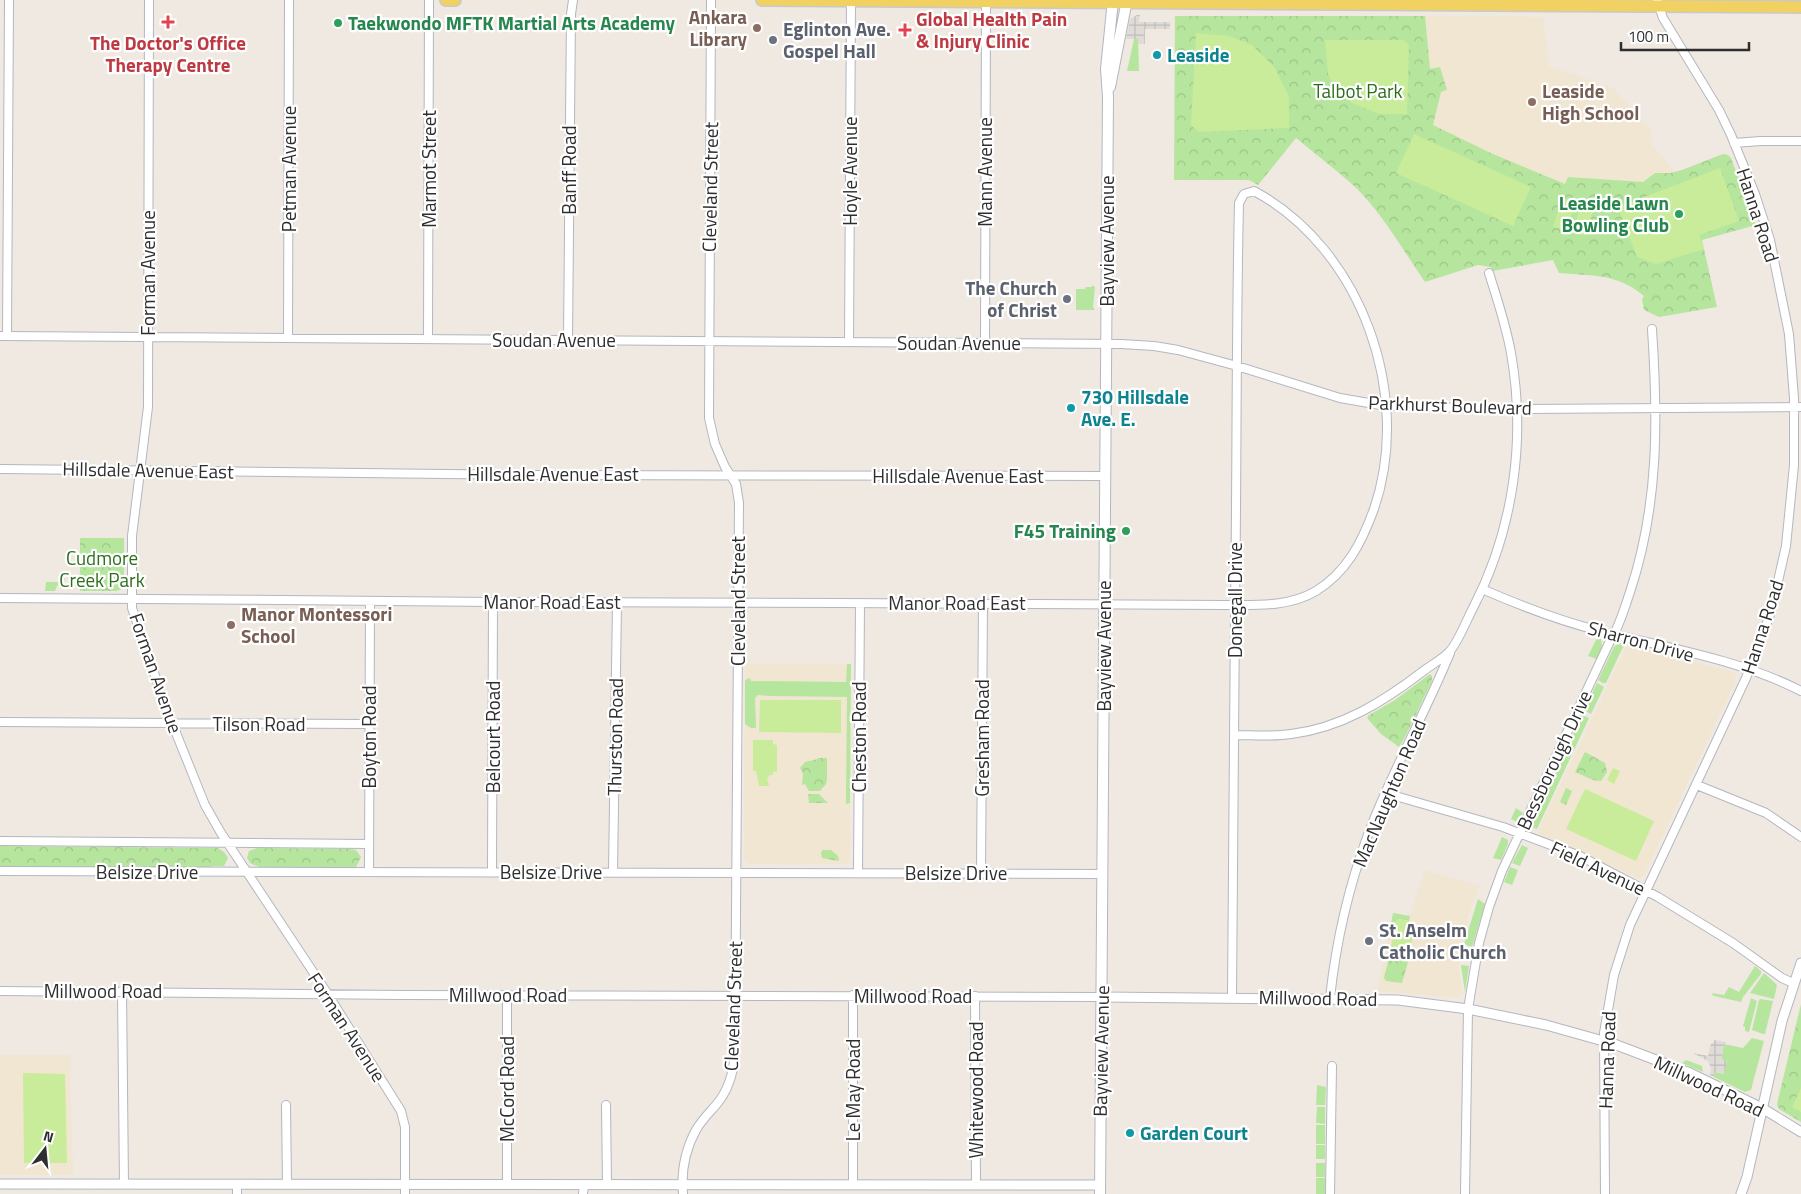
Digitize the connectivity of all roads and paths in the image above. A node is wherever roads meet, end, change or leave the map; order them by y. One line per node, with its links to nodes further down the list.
1 (9, 0): 25 (street)
2 (149, 0): 26 (street, Forman Avenue)
3 (289, 0): 27 (street, Petman Avenue)
4 (429, 0): 28 (street, Marmot Street)
5 (446, 0): 6 (main road)
6 (455, 0)
7 (573, 0): 29 (street, Banff Road)
8 (710, 0): 30 (street, Cleveland Street)
9 (762, 0): 10 (main road)
10 (790, 0): 11 (main road)
11 (851, 0): 14 (main road); 31 (street, Hoyle Avenue)
12 (1113, 1): 13 (main road); 14 (main road); 19 (main road, Bayview Avenue)
13 (1126, 1): 15 (main road); 19 (main road, Bayview Avenue)
14 (986, 2): 32 (street, Mann Avenue)
15 (1461, 2): 16 (main road)
16 (1496, 2): 17 (main road)
17 (1658, 3): 18 (main road); 21 (street, Hanna Road)
18 (1801, 7)
19 (1108, 97): 33 (main road, Bayview Avenue)
20 (1801, 141): 21 (street)
21 (1734, 144): 36 (street, Hanna Road)
22 (1239, 203): 34 (street, Donegall Drive); 35 (street, Manor Road East)
23 (1489, 273): 37 (street, MacNaughton Road)
24 (1652, 329): 38 (street, Bessborough Drive)
25 (4, 336): 26 (street, Soudan Avenue)
26 (148, 337): 27 (street, Soudan Avenue); 40 (street, Forman Avenue)
27 (288, 338): 28 (street, Soudan Avenue)
28 (428, 339): 29 (street, Soudan Avenue)
29 (568, 340): 30 (street, Soudan Avenue)
30 (708, 341): 31 (street, Soudan Avenue); 41 (street, Cleveland Street)
31 (849, 342): 32 (street, Soudan Avenue)
32 (984, 343): 33 (street, Soudan Avenue)
33 (1107, 344): 34 (street, Parkhurst Boulevard); 42 (main road, Bayview Avenue)
34 (1237, 366): 35 (street, Parkhurst Boulevard); 53 (street, Donegall Drive)
35 (1386, 406): 37 (street, Parkhurst Boulevard); 53 (street, Manor Road East)
36 (1798, 407): 38 (street, Parkhurst Boulevard); 56 (street, Hanna Road)
37 (1517, 408): 38 (street, Parkhurst Boulevard); 43 (street, MacNaughton Road)
38 (1655, 408): 54 (street, Bessborough Drive)
39 (0, 469): 40 (street, Hillsdale Avenue East)
40 (140, 471): 41 (street, Hillsdale Avenue East); 45 (street, Forman Avenue)
41 (731, 475): 42 (street, Hillsdale Avenue East); 49 (street, Cleveland Street)
42 (1106, 476): 52 (main road, Bayview Avenue)
43 (1482, 589): 54 (street, Sharron Drive); 55 (street, MacNaughton Road)
44 (0, 598): 45 (street, Manor Road East)
45 (132, 599): 46 (street, Manor Road East); 59 (street, Forman Avenue)
46 (370, 601): 47 (street, Manor Road East); 60 (street, Boyton Road)
47 (493, 602): 48 (street, Manor Road East); 72 (street, Belcourt Road)
48 (617, 602): 49 (street, Manor Road East); 73 (street, Thurston Road)
49 (738, 602): 50 (street, Manor Road East); 75 (street, Cleveland Street)
50 (860, 603): 51 (street, Manor Road East); 74 (street, Cheston Road)
51 (983, 603): 52 (street, Manor Road East); 76 (street, Gresham Road)
52 (1105, 604): 53 (street, Manor Road East); 77 (main road, Bayview Avenue)
53 (1235, 605): 61 (street, Donegall Drive)
54 (1614, 634): 56 (street, Sharron Drive); 64 (street, Bessborough Drive)
55 (1451, 651): 61 (street); 63 (street, MacNaughton Road)
56 (1749, 670): 57 (street, Sharron Drive); 62 (street, Hanna Road)
57 (1801, 691)
58 (0, 722): 59 (street, Tilson Road)
59 (172, 723): 60 (street, Tilson Road); 67 (street, Forman Avenue)
60 (369, 724): 68 (street, Boyton Road)
61 (1234, 735): 89 (street, Donegall Drive)
62 (1697, 785): 65 (street); 78 (street, Hanna Road)
63 (1385, 793): 64 (street, Field Avenue); 90 (street, MacNaughton Road)
64 (1520, 833): 78 (street, Field Avenue); 91 (street, Bessborough Drive)
65 (1801, 837)
66 (0, 841): 67 (street, Belsize Drive)
67 (228, 844): 68 (street, Belsize Drive); 70 (street, Forman Avenue)
68 (369, 844): 71 (street, Boyton Road)
69 (0, 871): 70 (street, Belsize Drive)
70 (247, 872): 71 (street, Belsize Drive); 83 (street, Forman Avenue)
71 (369, 872): 72 (street, Belsize Drive)
72 (492, 872): 73 (street, Belsize Drive)
73 (613, 872): 75 (street, Belsize Drive)
74 (858, 872): 75 (street, Belsize Drive); 76 (street, Belsize Drive)
75 (736, 873): 86 (street, Cleveland Street)
76 (982, 873): 77 (street, Belsize Drive)
77 (1103, 874): 88 (main road, Bayview Avenue)
78 (1646, 890): 80 (street, Field Avenue); 92 (street, Hanna Road)
79 (1801, 963): 80 (street)
80 (1793, 983): 96 (street)
81 (0, 991): 82 (street, Millwood Road)
82 (122, 991): 83 (street, Millwood Road); 99 (street)
83 (327, 993): 84 (street, Millwood Road); 102 (street, Forman Avenue)
84 (507, 995): 86 (street, Millwood Road); 103 (street, McCord Road)
85 (853, 995): 86 (street, Millwood Road); 87 (street, Millwood Road); 106 (street, Le May Road)
86 (736, 996): 108 (street, Cleveland Street)
87 (975, 996): 88 (street, Millwood Road); 107 (street, Whitewood Road)
88 (1102, 997): 89 (street, Millwood Road); 109 (main road, Bayview Avenue)
89 (1232, 997): 90 (street, Millwood Road)
90 (1330, 998): 91 (street, Millwood Road)
91 (1468, 1009): 92 (street, Millwood Road); 115 (street, Bessborough Drive)
92 (1605, 1042): 96 (street, Millwood Road); 110 (street, Hanna Road)
93 (1332, 1066): 114 (street)
94 (286, 1105): 101 (street)
95 (606, 1105): 105 (street)
96 (1762, 1108): 97 (street, Millwood Road); 116 (street)
97 (1801, 1132)
98 (0, 1184): 99 (street)
99 (124, 1184): 100 (street)
100 (237, 1184): 101 (street); 111 (street)
101 (287, 1184): 102 (street)
102 (405, 1184): 103 (street); 112 (street, Forman Avenue)
103 (507, 1184): 104 (street)
104 (584, 1184): 105 (street); 113 (street)
105 (607, 1184): 108 (street)
106 (853, 1184): 107 (street); 108 (street)
107 (976, 1184): 109 (street)
108 (682, 1190)
109 (1100, 1190)
110 (1603, 1193)
111 (237, 1194)
112 (405, 1194)
113 (583, 1194)
114 (1330, 1194)
115 (1465, 1194)
116 (1741, 1194)

